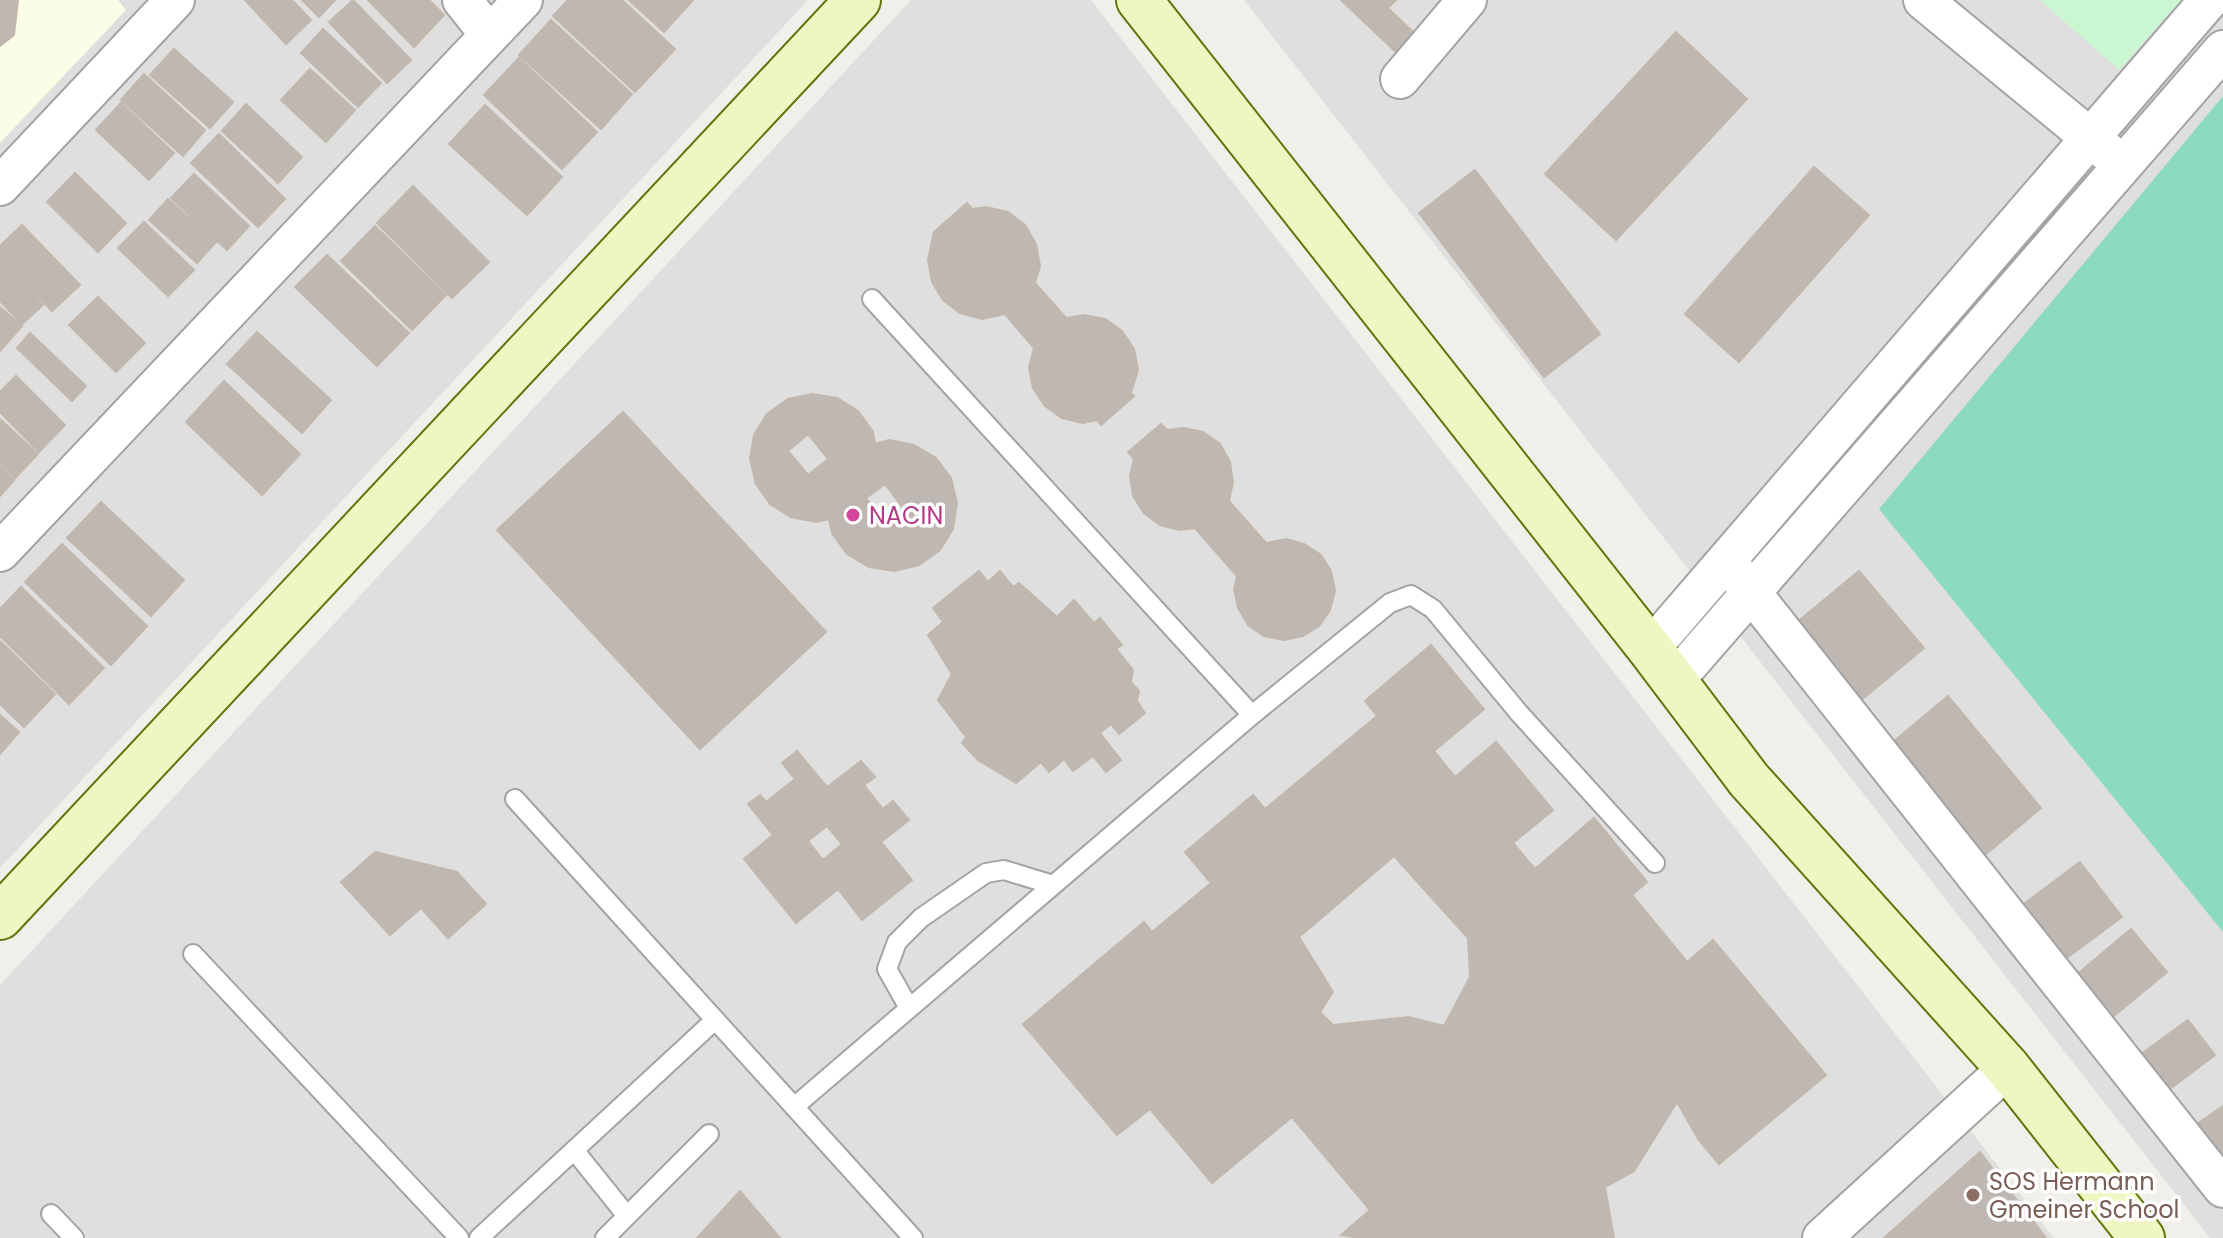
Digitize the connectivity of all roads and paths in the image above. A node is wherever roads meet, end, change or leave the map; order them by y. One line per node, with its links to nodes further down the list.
1 (462, 0): 9 (street)
2 (523, 0): 9 (street)
3 (858, 0): 24 (street)
4 (1139, 0): 19 (street)
5 (1467, 0): 11 (street)
6 (1923, 0): 12 (street)
7 (2209, 0): 12 (street)
8 (162, 5): 14 (street)
9 (489, 34): 16 (street)
10 (2223, 50): 13 (street)
11 (1400, 79)
12 (2090, 138): 13 (street); 17 (street)
13 (2122, 165): 18 (street)
14 (0, 186)
15 (872, 299): 20 (lane)
16 (0, 552)
17 (1726, 561): 18 (street); 19 (street)
18 (1750, 591): 19 (street); 32 (street)
19 (1663, 665): 28 (street)
20 (1252, 715): 22 (lane); 23 (lane)
21 (515, 799): 27 (lane)
22 (1655, 863)
23 (1053, 885): 26 (lane); 26 (lane)
24 (0, 917)
25 (193, 954): 36 (lane)
26 (909, 1008): 29 (lane)
27 (715, 1020): 29 (lane); 31 (lane)
28 (2008, 1068): 40 (street); 41 (street)
29 (794, 1107): 39 (lane)
30 (709, 1134): 34 (lane)
31 (574, 1150): 34 (lane); 37 (lane)
32 (2223, 1188)
33 (51, 1214): 35 (lane)
34 (627, 1216): 38 (lane)
35 (74, 1238)
36 (459, 1238)
37 (479, 1238)
38 (605, 1238)
39 (913, 1238)
40 (1822, 1238)
41 (2142, 1238)

